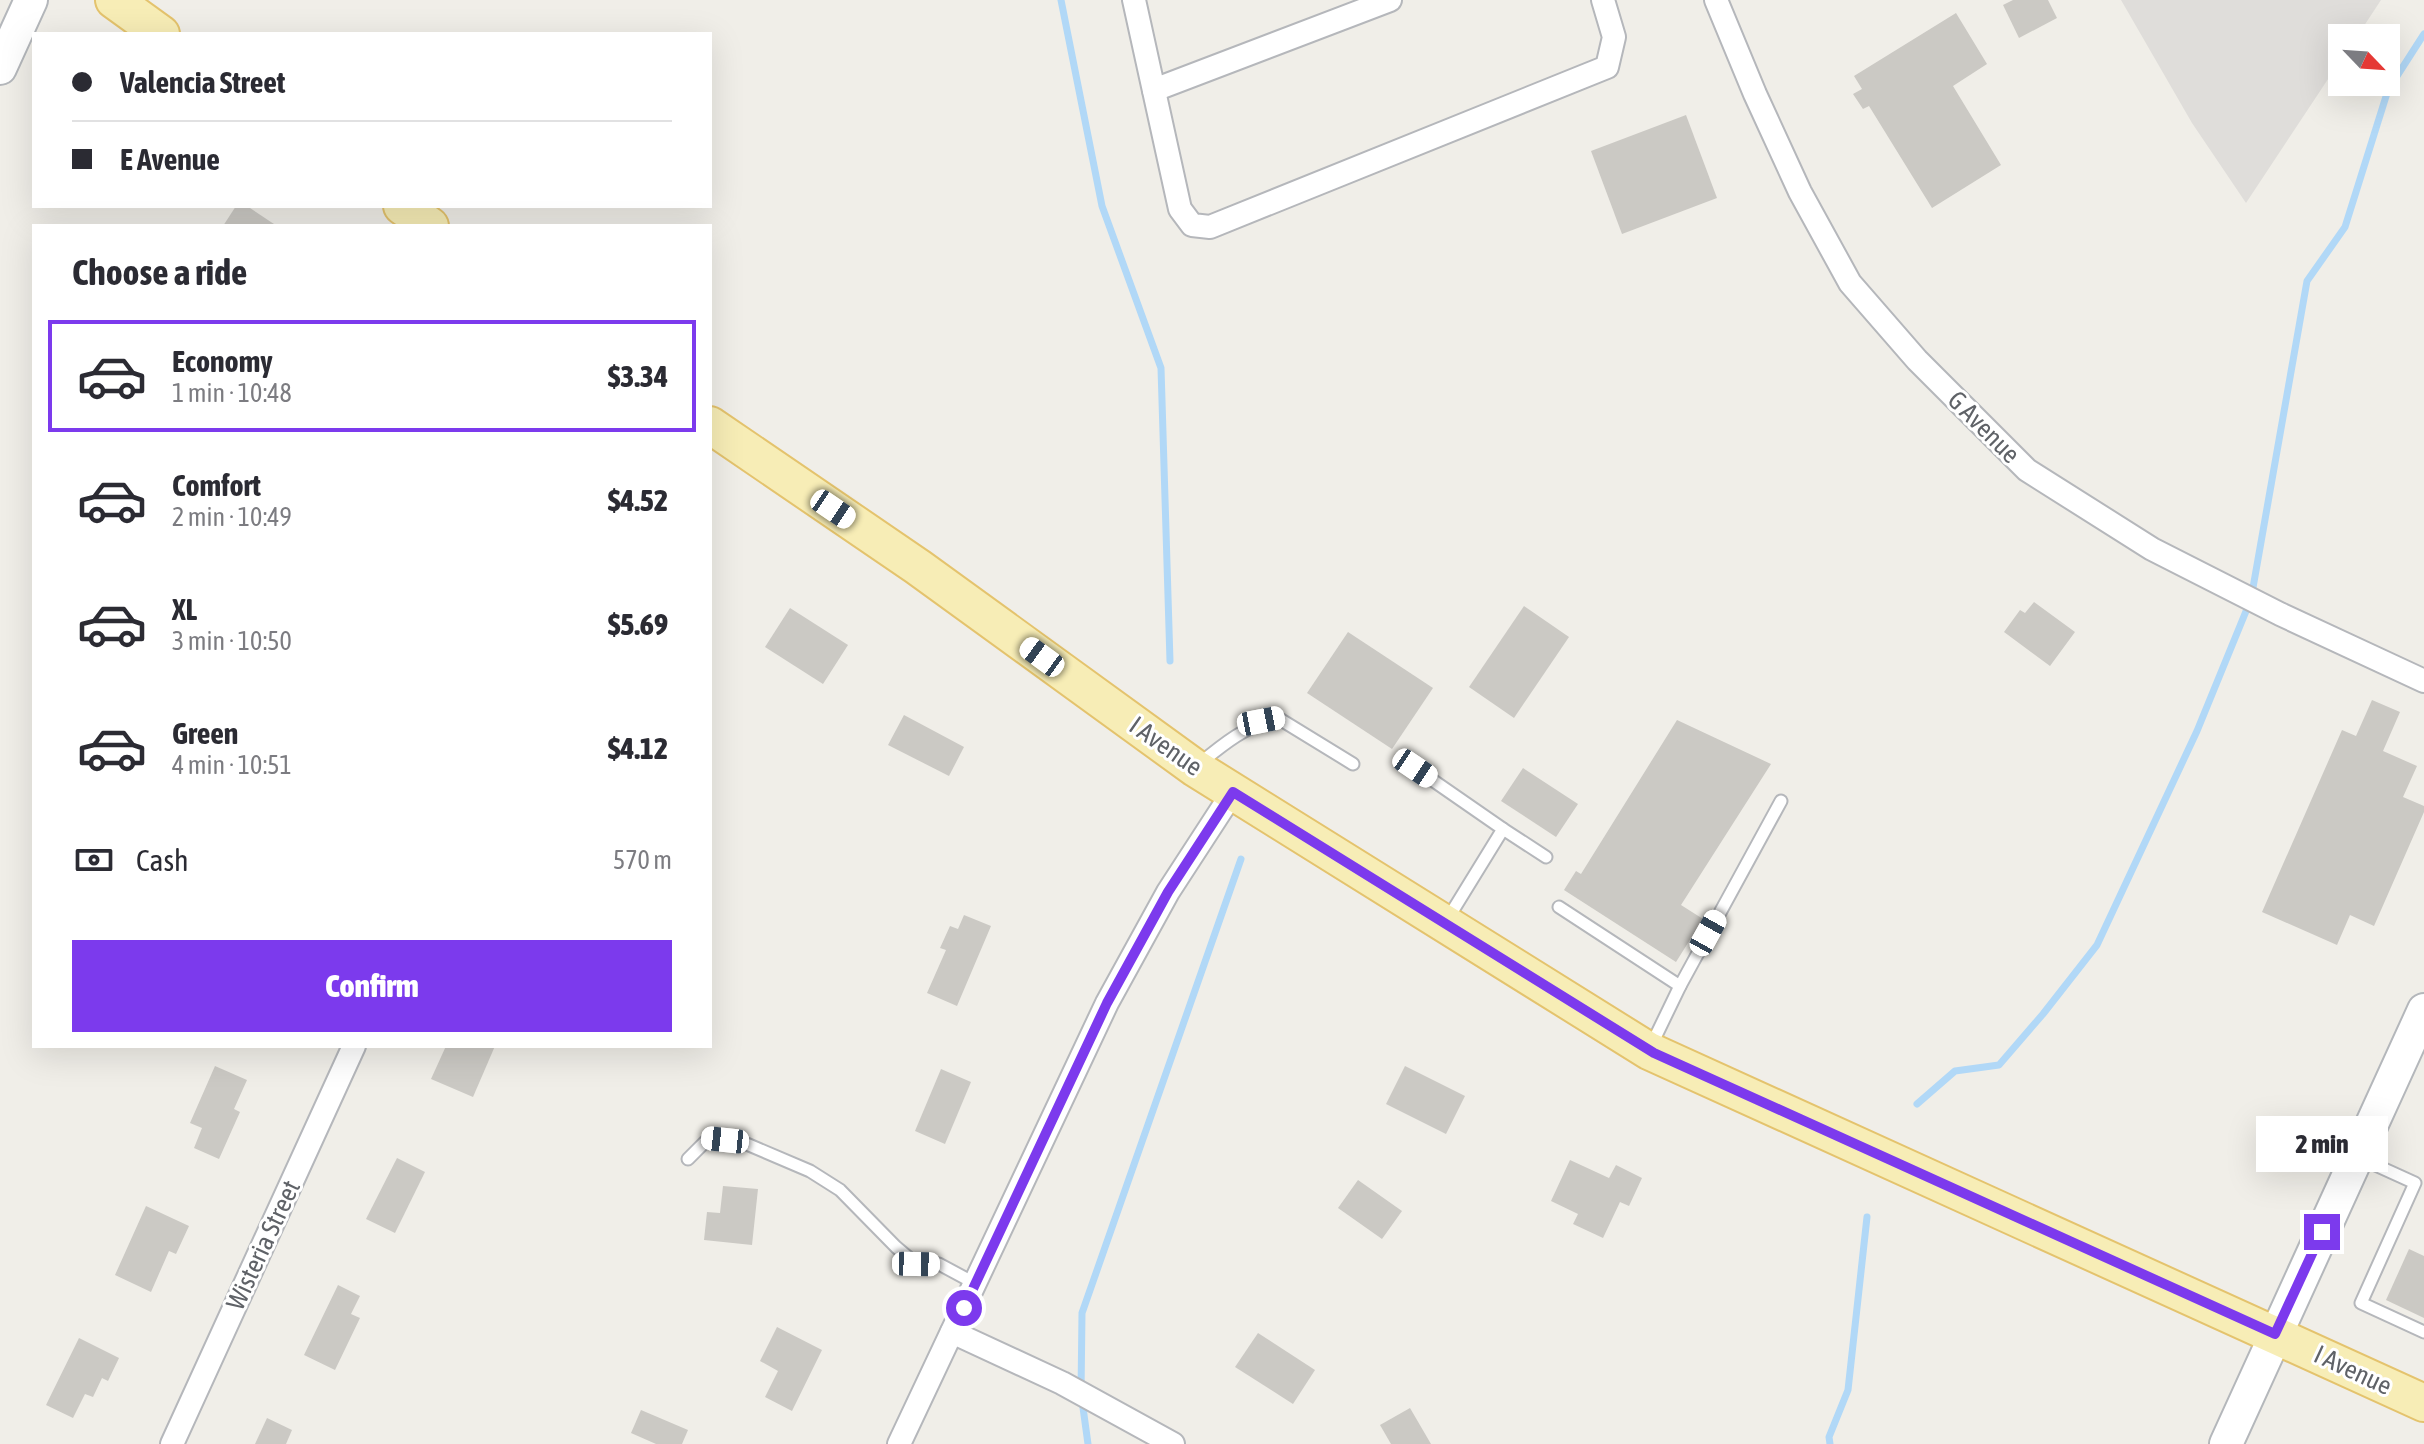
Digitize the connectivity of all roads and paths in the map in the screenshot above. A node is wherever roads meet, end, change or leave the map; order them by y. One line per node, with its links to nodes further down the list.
1 (31, 0): 8 (street)
2 (114, 0): 7 (main road)
3 (1134, 0): 9 (street)
4 (1390, 0): 9 (street)
5 (1603, 0): 9 (street)
6 (1716, 0): 13 (street, G Avenue)
7 (158, 32)
8 (0, 68)
9 (1154, 90)
10 (405, 208): 11 (main road)
11 (427, 224)
12 (712, 426): 15 (main road, I Avenue)
13 (2424, 681)
14 (1353, 764): 15 (lane)
15 (1195, 768): 17 (main road, I Avenue)
16 (1415, 768): 19 (lane)
17 (1233, 792): 22 (main road, I Avenue); 29 (street)
18 (1781, 801): 23 (lane)
19 (1503, 829): 20 (lane); 22 (lane)
20 (1546, 857)
21 (1559, 907): 23 (lane)
22 (1444, 924): 26 (main road, I Avenue)
23 (1680, 986): 26 (lane)
24 (2424, 1010): 27 (street)
25 (353, 1048): 34 (street, Wisteria Street)
26 (1649, 1051): 32 (main road, I Avenue)
27 (2356, 1157): 31 (lane); 32 (street)
28 (688, 1159): 29 (lane)
29 (976, 1284): 30 (street)
30 (952, 1332): 35 (street); 36 (street)
31 (2424, 1332)
32 (2275, 1334): 33 (main road, I Avenue); 37 (street)
33 (2420, 1397)
34 (172, 1444)
35 (899, 1444)
36 (1173, 1444)
37 (2226, 1444)

